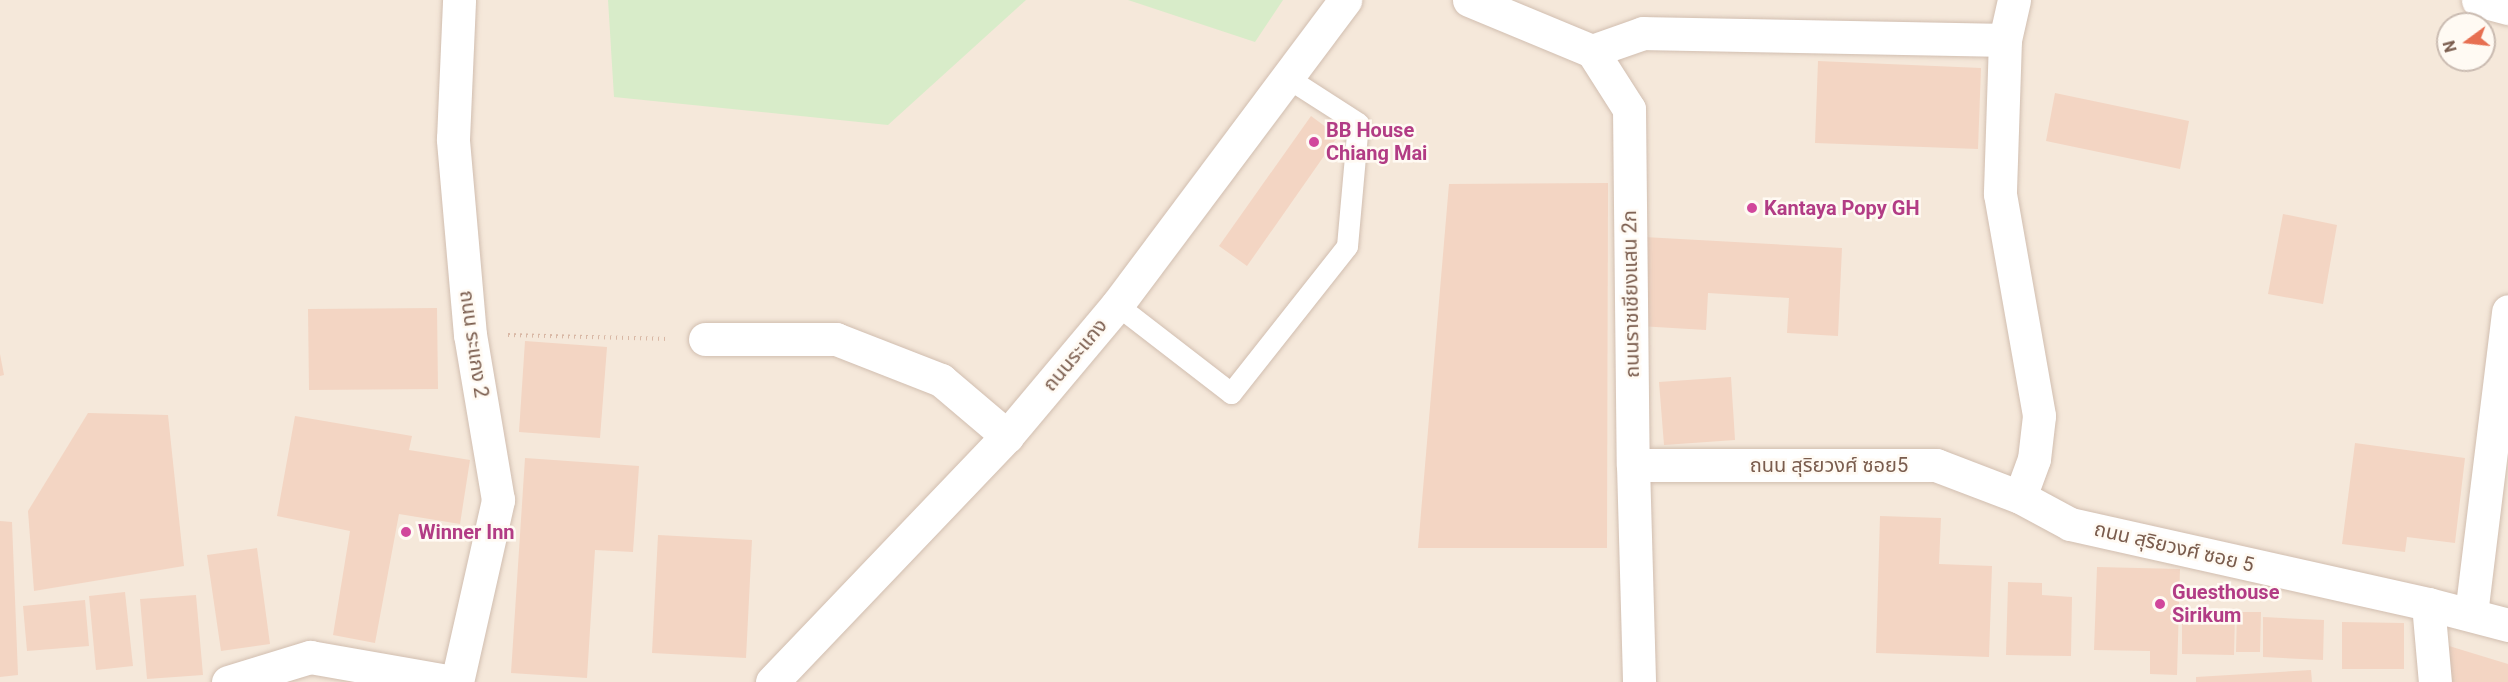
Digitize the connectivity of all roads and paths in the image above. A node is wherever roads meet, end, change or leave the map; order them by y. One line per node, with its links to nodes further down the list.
1 (459, 0): 12 (street, ถนน ระแกง 2)
2 (1345, 0): 9 (street, ถนนระแกง)
3 (1468, 0): 8 (street)
4 (2014, 0): 7 (street)
5 (2478, 0): 6 (street)
6 (2508, 8)
7 (2005, 40): 8 (street); 17 (street)
8 (1592, 51): 16 (street, ถนนราชเชียงแสน 2ก)
9 (1288, 78): 10 (street, ถนนระแกง); 10 (lane)
10 (1118, 305): 15 (street, ถนนระแกง)
11 (2508, 311): 14 (street)
12 (470, 335): 13 (path); 22 (street, ถนน ระแกง 2)
13 (705, 339): 15 (street)
14 (2502, 403): 19 (street)
15 (1007, 436): 23 (street, ถนนระแกง)
16 (1633, 465): 17 (street, ถนน สุริยวงศ์ ซอย5); 24 (street, ถนนราชเชียงแสน 2ก)
17 (2020, 497): 18 (street, ถนน สุริยวงศ์ ซอย 5)
18 (2428, 603): 19 (street, ถนน สุริยวงศ์ ซอย 5); 25 (street)
19 (2471, 614): 20 (street, ถนน สุริยวงศ์ ซอย 5)
20 (2508, 625)
21 (228, 682): 22 (street)
22 (455, 682)
23 (772, 682)
24 (1639, 682)
25 (2435, 682)

